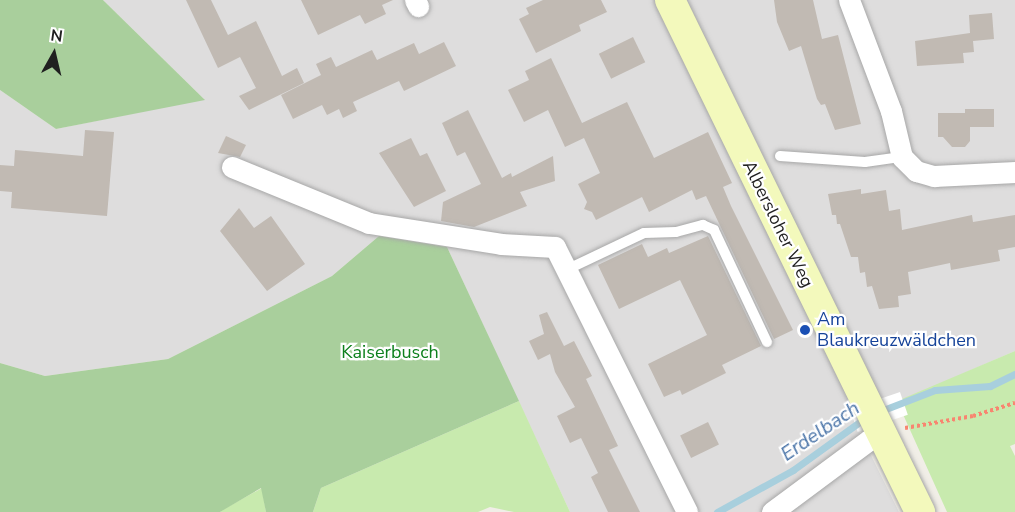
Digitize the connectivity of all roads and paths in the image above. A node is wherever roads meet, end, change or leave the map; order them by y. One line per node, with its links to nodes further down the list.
1 (670, 0): 10 (main road, Albersloher Weg)
2 (849, 0): 4 (street)
3 (780, 156): 4 (lane)
4 (902, 157): 6 (street)
5 (232, 167): 7 (street)
6 (1015, 172)
7 (566, 270): 8 (lane); 11 (street)
8 (767, 342)
9 (1015, 403): 10 (path)
10 (881, 424): 12 (street); 13 (main road, Albersloher Weg)
11 (687, 512)
12 (772, 512)
13 (920, 512)

